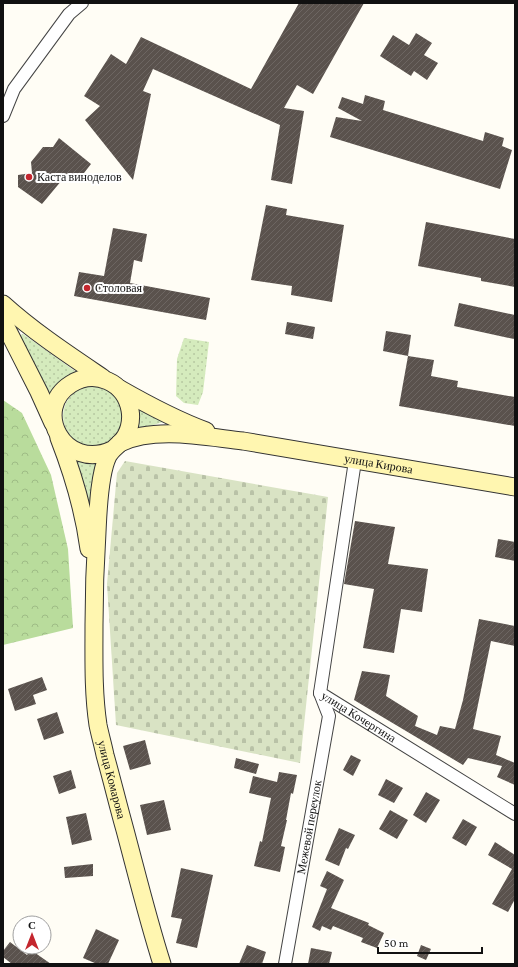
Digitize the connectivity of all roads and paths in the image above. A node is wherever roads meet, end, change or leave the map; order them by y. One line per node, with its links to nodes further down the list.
1 (82, 3): 2 (street)
2 (3, 116)
3 (3, 304): 5 (main road)
4 (3, 321): 7 (main road)
5 (103, 378): 6 (main road); 7 (main road)
6 (120, 389): 8 (main road); 9 (main road)
7 (57, 432): 9 (main road); 12 (main road)
8 (243, 441): 9 (main road); 10 (main road, улица Кирова)
9 (116, 446): 12 (main road)
10 (355, 461): 11 (main road, улица Кирова); 13 (street, улица Кочергина)
11 (515, 487)
12 (94, 591): 15 (main road, улица Комарова)
13 (320, 693): 14 (street, улица Кочергина); 16 (street, Межевой переулок)
14 (515, 814)
15 (162, 964)
16 (285, 964)

